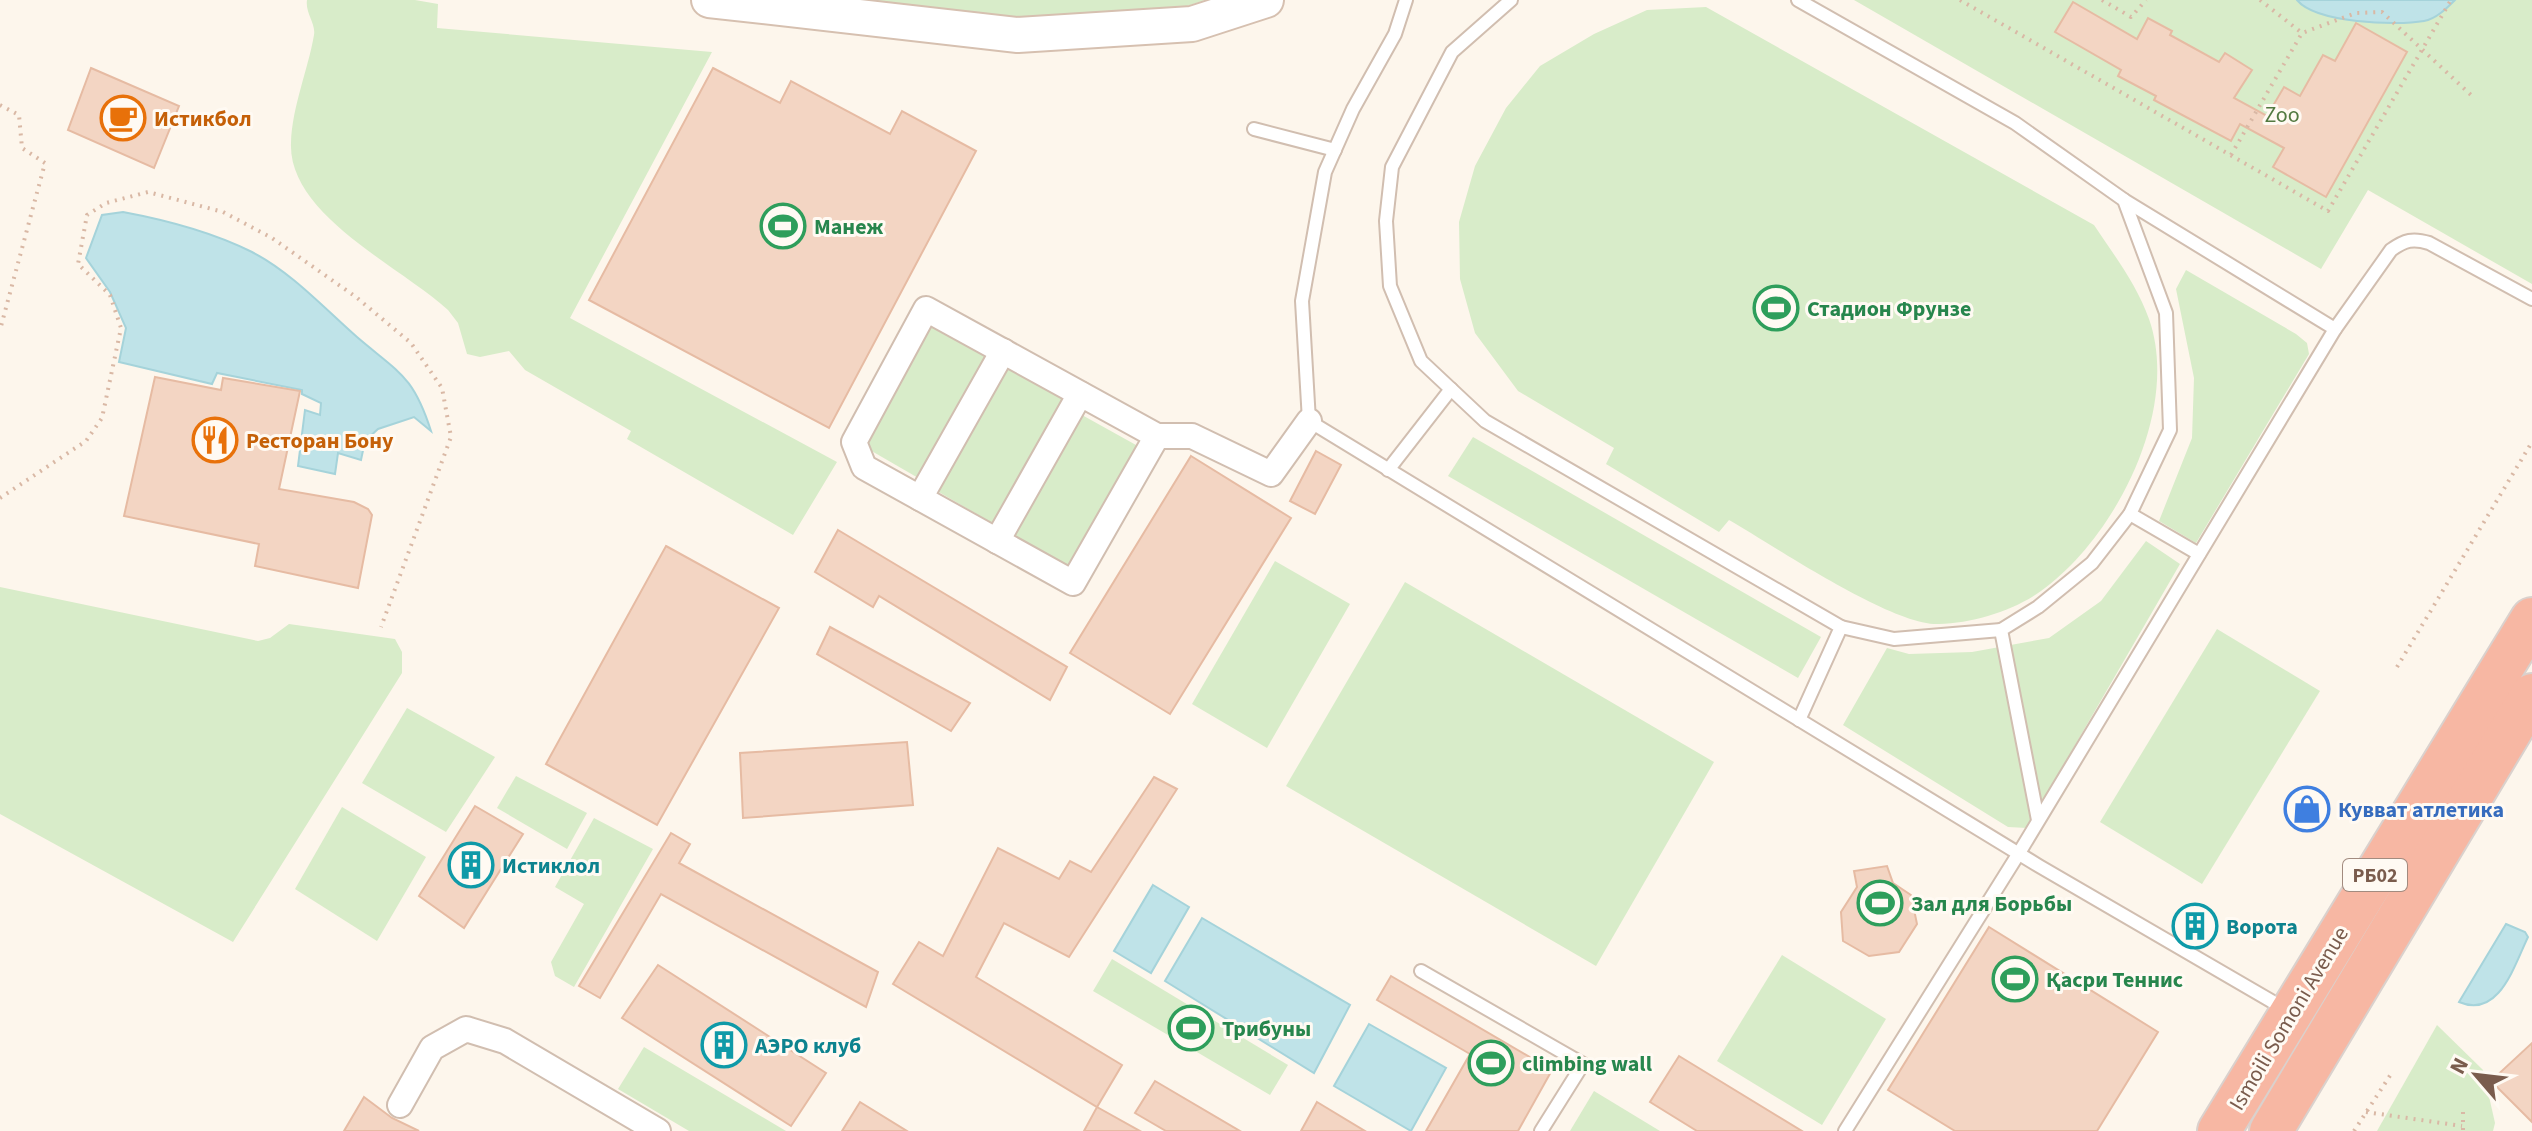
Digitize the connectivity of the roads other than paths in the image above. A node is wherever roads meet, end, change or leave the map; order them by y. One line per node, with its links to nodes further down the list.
1 (709, 0): 2 (street)
2 (1266, 0)
3 (1406, 0): 7 (lane)
4 (1511, 0): 12 (lane)
5 (1798, 0): 8 (lane)
6 (1254, 129): 7 (lane)
7 (1335, 150): 14 (lane)
8 (2124, 200): 10 (lane); 18 (lane)
9 (2532, 299): 10 (lane)
10 (2335, 329): 20 (lane)
11 (1003, 351): 13 (street); 17 (street); 17 (street)
12 (1451, 389): 16 (lane); 22 (lane)
13 (1080, 394): 15 (street); 19 (street)
14 (1309, 421): 15 (street); 16 (lane)
15 (1157, 436): 19 (street)
16 (1388, 470): 25 (lane)
17 (920, 498): 19 (street)
18 (2130, 514): 20 (lane); 23 (lane)
19 (997, 541)
20 (2199, 554): 26 (lane)
21 (2532, 619): 29 (highway, Ismoili Somoni Avenue / РБ02)
22 (1841, 627): 23 (lane); 25 (lane)
23 (2001, 630): 26 (lane)
24 (2532, 695): 35 (highway, РБ02)
25 (1799, 720): 27 (lane)
26 (2038, 820): 27 (lane)
27 (2019, 853): 29 (lane); 33 (lane)
28 (1421, 971): 32 (lane)
29 (2291, 1012): 34 (highway, Ismoili Somoni Avenue / РБ02)
30 (400, 1105): 31 (street)
31 (658, 1131)
32 (1541, 1131)
33 (1845, 1131)
34 (2219, 1131)
35 (2271, 1131)

